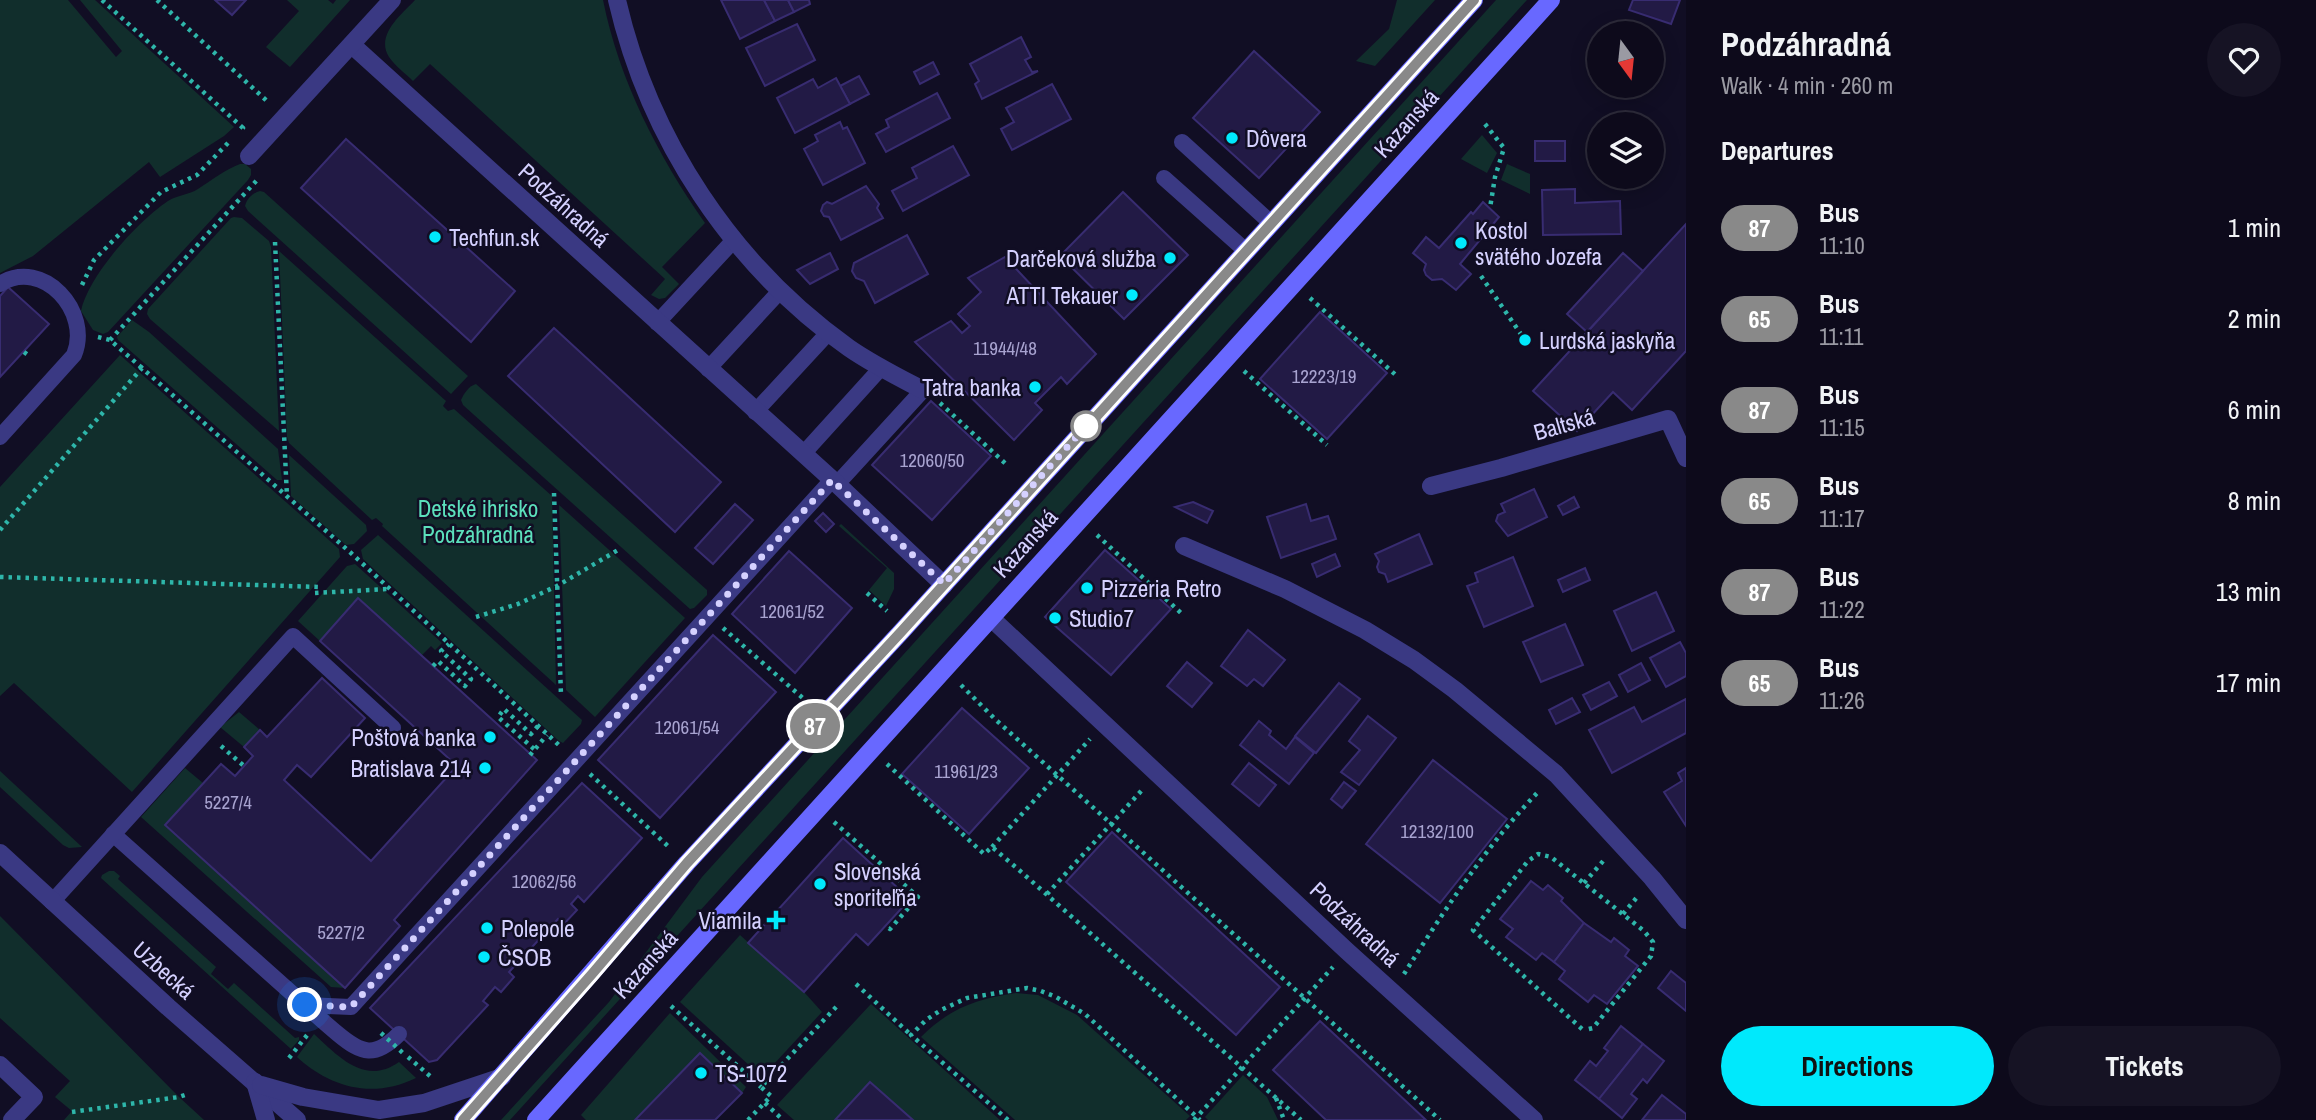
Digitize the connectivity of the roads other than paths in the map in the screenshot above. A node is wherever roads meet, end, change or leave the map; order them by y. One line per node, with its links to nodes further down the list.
1 (391, 0): 5 (street)
2 (617, 0): 10 (street)
3 (1474, 0): 9 (main road, Kazanská)
4 (1551, 0): 27 (main road, Kazanská)
5 (352, 45): 7 (street); 14 (street, Podzáhradná)
6 (1182, 142): 9 (lane)
7 (249, 156)
8 (1164, 177): 11 (lane)
9 (1271, 223): 11 (main road, Kazanská)
10 (734, 240): 13 (street); 14 (lane)
11 (1246, 251): 26 (main road, Kazanská)
12 (0, 284): 20 (lane)
13 (780, 291): 15 (street); 17 (lane)
14 (657, 323): 17 (street, Podzáhradná)
15 (828, 333): 16 (street); 19 (lane)
16 (881, 368): 18 (street); 21 (lane)
17 (708, 369): 19 (street, Podzáhradná)
18 (923, 390): 23 (lane)
19 (755, 412): 21 (street, Podzáhradná)
20 (0, 437)
21 (803, 454): 23 (street, Podzáhradná)
22 (1686, 458): 24 (street, Baltská)
23 (834, 482): 26 (street, Podzáhradná); 33 (lane)
24 (1431, 486)
25 (1184, 546): 32 (street)
26 (944, 584): 36 (main road, Kazanská)
27 (991, 618): 42 (main road, Kazanská); 43 (street, Podzáhradná)
28 (393, 727): 29 (lane)
29 (113, 834): 31 (lane); 33 (lane)
30 (0, 853): 31 (street, Uzbecká)
31 (52, 902): 37 (street, Uzbecká)
32 (1686, 920)
33 (305, 1005): 34 (lane)
34 (399, 1034)
35 (0, 1065): 38 (street)
36 (502, 1077): 37 (street); 41 (main road, Kazanská)
37 (255, 1082): 39 (street); 40 (street, Uzbecká)
38 (12, 1120)
39 (266, 1120)
40 (297, 1120)
41 (463, 1120)
42 (537, 1120)
43 (1534, 1120)

